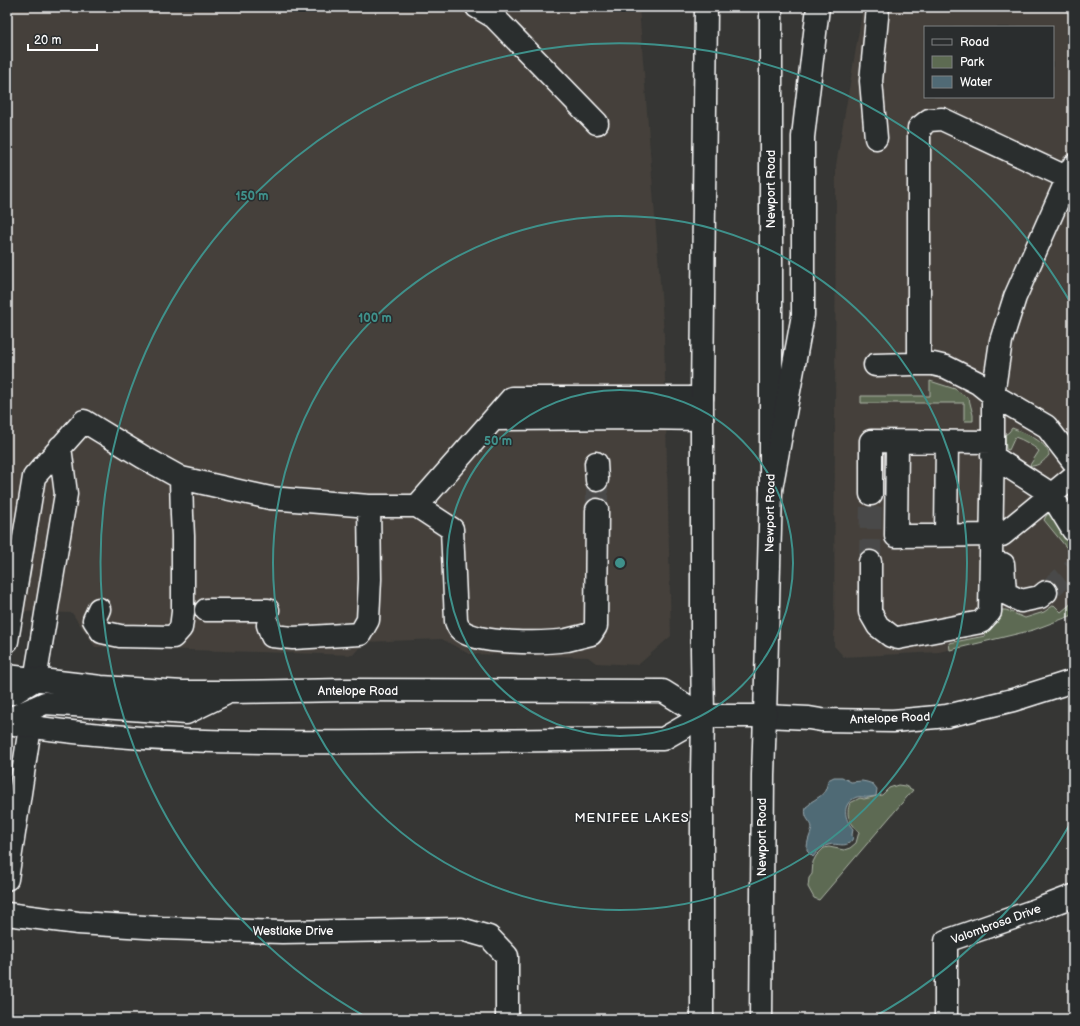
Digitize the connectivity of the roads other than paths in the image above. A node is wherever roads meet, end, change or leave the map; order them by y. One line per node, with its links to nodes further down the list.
1 (477, 7): 6 (main road)
2 (706, 7): 12 (main road)
3 (770, 7): 22 (main road, Newport Road)
4 (818, 7): 22 (main road)
5 (878, 7): 7 (main road)
6 (598, 123)
7 (876, 138)
8 (1070, 172): 9 (main road); 11 (main road)
9 (919, 364): 10 (main road); 11 (main road)
10 (875, 365)
11 (993, 395): 18 (main road); 19 (main road)
12 (702, 398): 13 (main road); 14 (main road)
13 (494, 419): 14 (main road); 26 (main road)
14 (702, 419): 41 (main road)
15 (897, 442): 16 (main road); 23 (main road); 29 (main road)
16 (947, 442): 18 (main road); 29 (main road)
17 (60, 447): 21 (main road); 35 (main road); 37 (main road)
18 (992, 449): 24 (main road); 30 (main road)
19 (1073, 461)
20 (1073, 477): 24 (main road)
21 (181, 478): 25 (main road); 33 (main road)
22 (771, 489): 42 (main road, Newport Road)
23 (871, 494)
24 (1051, 494): 28 (main road); 30 (main road)
25 (369, 506): 26 (main road); 34 (main road)
26 (417, 506): 27 (main road)
27 (597, 510)
28 (1073, 530)
29 (946, 535): 30 (main road)
30 (997, 535): 31 (main road); 32 (main road)
31 (870, 562)
32 (1046, 592)
33 (99, 609)
34 (206, 610)
35 (7, 641)
36 (7, 676): 37 (main road, Antelope Road)
37 (35, 680): 39 (main road, Antelope Road); 40 (main road)
38 (1073, 681): 42 (main road, Antelope Road)
39 (229, 692): 41 (main road, Antelope Road); 43 (main road)
40 (7, 693)
41 (703, 716): 42 (main road, Antelope Road); 45 (main road, Antelope Road); 50 (main road)
42 (765, 716): 51 (main road, Newport Road)
43 (7, 720)
44 (7, 723): 45 (main road, Antelope Road)
45 (30, 727): 46 (main road)
46 (7, 878)
47 (1073, 896): 52 (main road, Valombrosa Drive)
48 (7, 914): 49 (main road, Westlake Drive)
49 (507, 1019)
50 (702, 1019)
51 (761, 1019)
52 (946, 1019)

